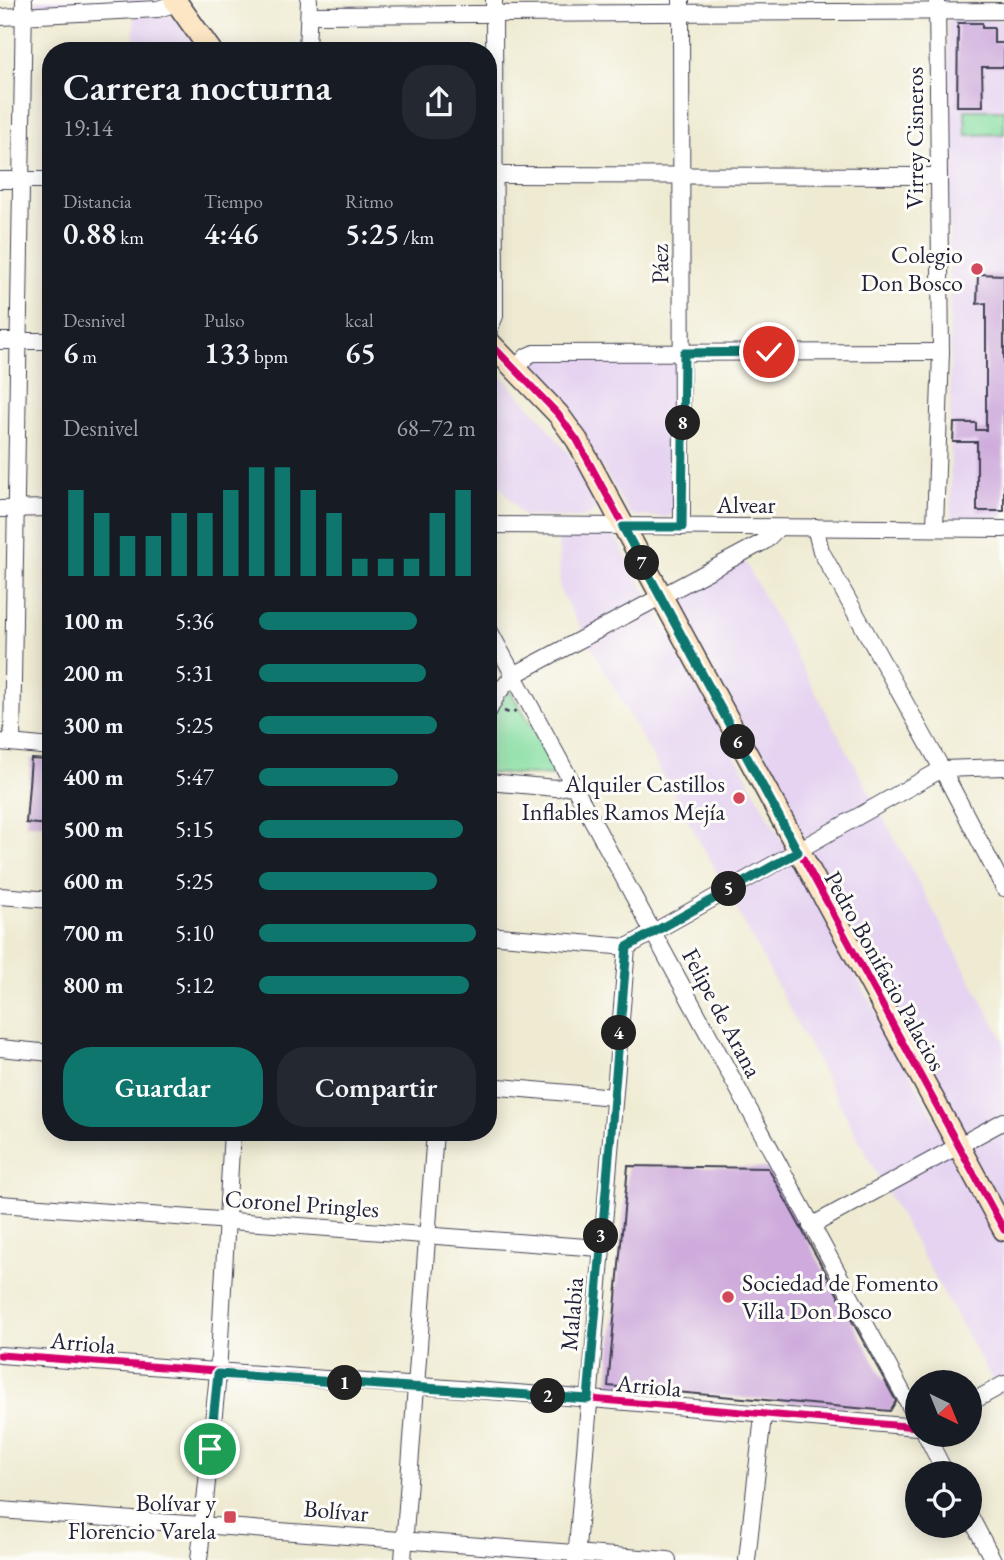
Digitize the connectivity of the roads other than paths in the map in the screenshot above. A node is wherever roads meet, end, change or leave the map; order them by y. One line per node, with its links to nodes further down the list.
1 (24, 0): 9 (street)
2 (176, 2): 9 (street); 10 (street)
3 (937, 5): 5 (street); 7 (street); 14 (street, Virrey Cisneros)
4 (494, 7): 5 (street); 6 (street); 12 (street)
5 (681, 7): 15 (street, Páez)
6 (309, 8): 11 (street)
7 (1004, 11)
8 (0, 18): 9 (street)
9 (24, 18): 17 (street)
10 (205, 42)
11 (307, 42)
12 (494, 42)
13 (497, 175): 15 (street)
14 (937, 176): 15 (street); 23 (street, Virrey Cisneros)
15 (682, 177): 24 (street, Páez)
16 (0, 180): 17 (street)
17 (22, 180): 18 (street); 20 (street)
18 (42, 180)
19 (0, 341): 20 (street)
20 (20, 341): 21 (street); 27 (street)
21 (42, 341)
22 (497, 350): 25 (street, Pedro Bonifacio Palacios)
23 (941, 352): 24 (street); 32 (street, Virrey Cisneros)
24 (684, 353): 25 (street); 30 (street, Páez)
25 (515, 369): 29 (street, Pedro Bonifacio Palacios)
26 (42, 508): 27 (street)
27 (7, 509): 39 (street)
28 (497, 524): 29 (street, Alvear)
29 (623, 527): 30 (street, Alvear); 35 (street, Pedro Bonifacio Palacios)
30 (682, 527): 33 (street, Alvear)
31 (815, 527): 32 (street, Alvear); 33 (street, Alvear); 42 (street)
32 (936, 527): 34 (street, Alvear)
33 (778, 528): 35 (street)
34 (1004, 529)
35 (660, 597): 37 (street); 45 (street, Pedro Bonifacio Palacios)
36 (497, 644): 37 (street, Felipe de Arana)
37 (514, 675): 38 (street); 44 (street, Felipe de Arana)
38 (497, 696)
39 (6, 743): 40 (street)
40 (42, 746)
41 (1004, 767): 42 (street)
42 (942, 769): 45 (street); 46 (street)
43 (497, 783): 44 (street)
44 (574, 785): 49 (street, Felipe de Arana)
45 (798, 852): 49 (street); 59 (street, Pedro Bonifacio Palacios)
46 (1003, 884)
47 (0, 896): 48 (street)
48 (42, 899)
49 (652, 931): 51 (street); 62 (street, Felipe de Arana)
50 (497, 936): 51 (street)
51 (627, 947): 55 (street, Malabia)
52 (0, 1048): 53 (street)
53 (42, 1052)
54 (497, 1087): 55 (street)
55 (614, 1097): 65 (street, Malabia)
56 (1004, 1121): 59 (street)
57 (231, 1141): 61 (street)
58 (434, 1141): 64 (street)
59 (958, 1146): 62 (street); 63 (street, Pedro Bonifacio Palacios)
60 (0, 1204): 61 (street, Coronel Pringles)
61 (227, 1221): 64 (street, Coronel Pringles); 67 (street)
62 (811, 1226): 71 (street, Felipe de Arana)
63 (1004, 1230)
64 (427, 1237): 65 (street, Coronel Pringles); 69 (street)
65 (600, 1248): 72 (street, Malabia)
66 (0, 1355): 67 (street, Arriola)
67 (218, 1374): 69 (street, Arriola); 76 (street)
68 (1004, 1384): 70 (street)
69 (417, 1388): 72 (street, Arriola); 78 (street)
70 (982, 1396)
71 (905, 1397)
72 (588, 1399): 73 (street, Arriola); 79 (street, Malabia)
73 (763, 1416): 74 (street, Arriola); 83 (street)
74 (905, 1426)
75 (0, 1510): 76 (street, Bolívar)
76 (202, 1524): 78 (street, Bolívar); 80 (street)
77 (981, 1538): 84 (street)
78 (405, 1540): 79 (street, Bolívar); 81 (street)
79 (576, 1557): 82 (street, Bolívar)
80 (199, 1560)
81 (403, 1560)
82 (668, 1560)
83 (747, 1560)
84 (993, 1560)

